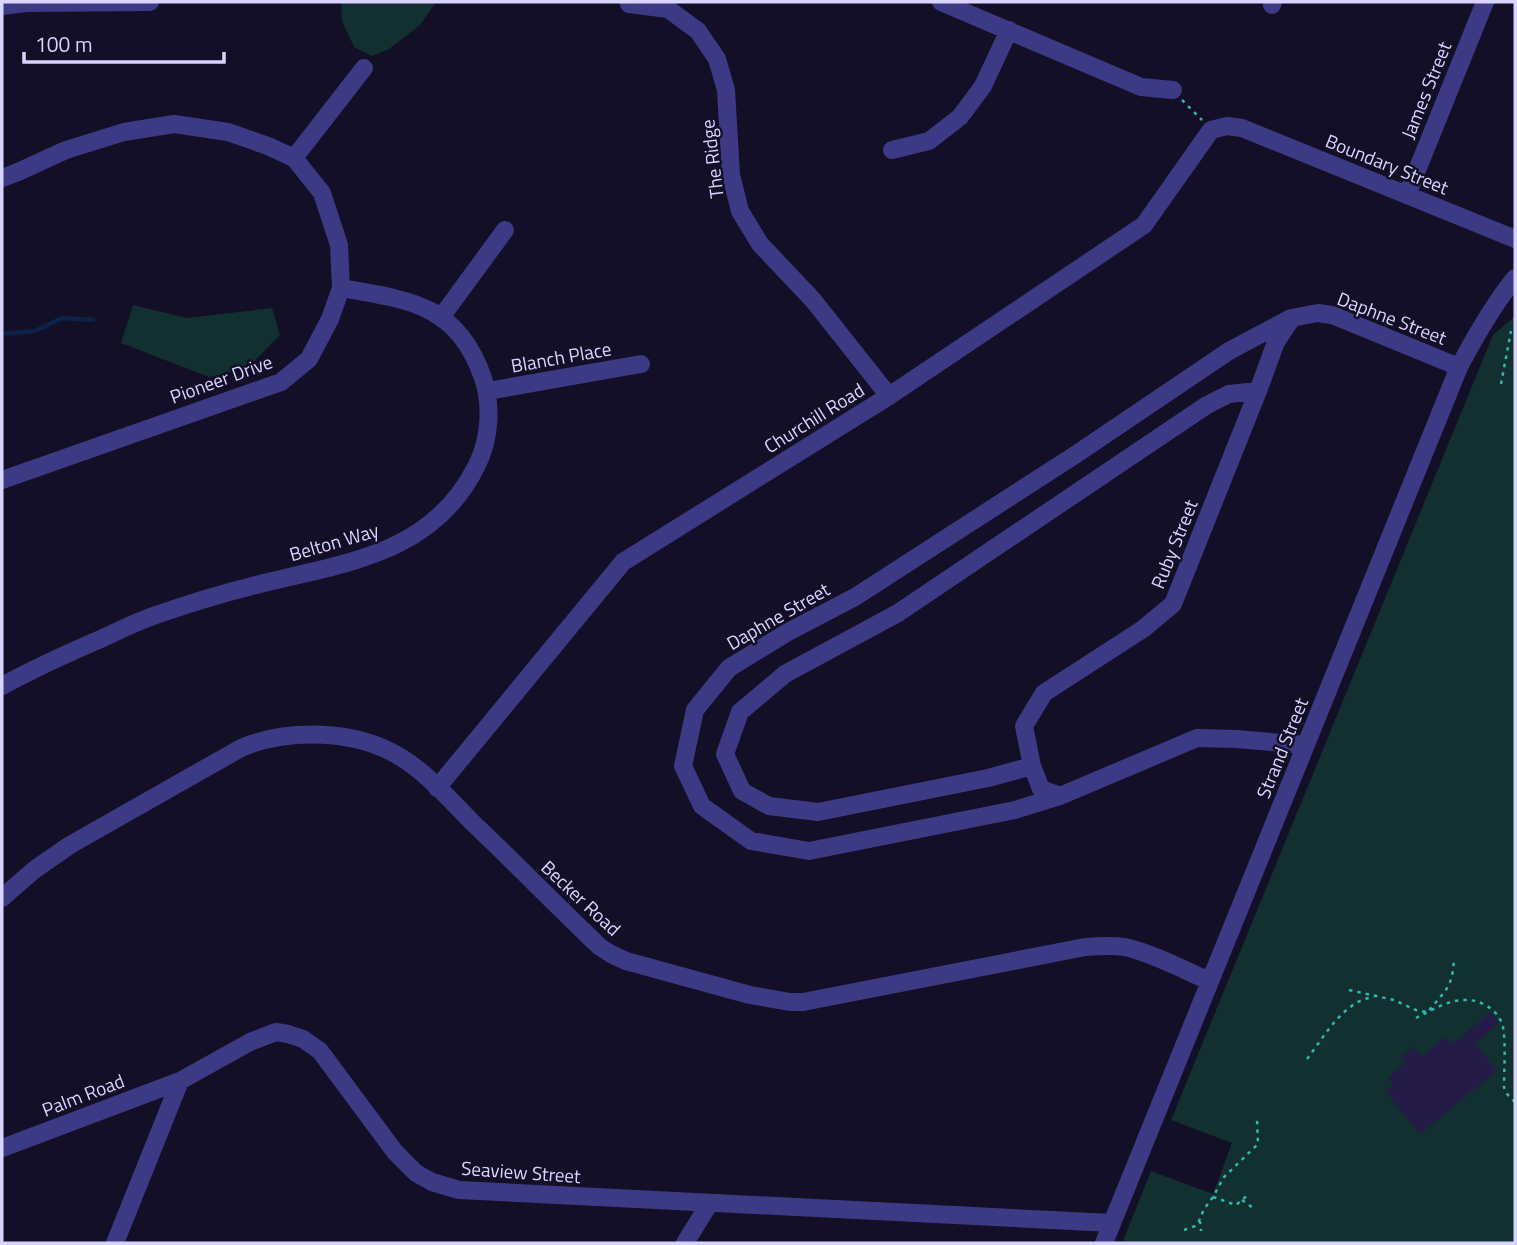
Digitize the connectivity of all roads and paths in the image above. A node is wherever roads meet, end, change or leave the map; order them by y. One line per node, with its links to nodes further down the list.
1 (150, 2): 5 (street)
2 (941, 2): 6 (street)
3 (1485, 2): 13 (street, James Street)
4 (629, 4): 26 (street, The Ridge)
5 (2, 6)
6 (1009, 30): 8 (street); 10 (street)
7 (363, 68): 11 (street)
8 (1173, 90): 9 (path)
9 (1211, 130): 13 (street, Boundary Street); 26 (street, Churchill Road)
10 (892, 150)
11 (294, 158): 12 (street, Pioneer Drive); 17 (street, Pioneer Drive)
12 (2, 178)
13 (1407, 195): 15 (street, Boundary Street)
14 (505, 230): 18 (street)
15 (1515, 239)
16 (1515, 278): 22 (street, Strand Street)
17 (341, 288): 18 (street, Belton Way); 27 (street, Pioneer Drive)
18 (442, 316): 24 (street, Belton Way)
19 (1292, 318): 22 (street, Daphne Street); 25 (street, Ruby Street); 32 (street, Daphne Street)
20 (1511, 331): 23 (path)
21 (641, 364): 24 (street, Blanch Place)
22 (1459, 367): 29 (street, Strand Street)
23 (1501, 384)
24 (488, 391): 28 (street, Belton Way)
25 (1258, 391): 30 (street, Ruby Street); 30 (street)
26 (889, 396): 31 (street, Churchill Road)
27 (2, 480)
28 (2, 686)
29 (1306, 745): 32 (street, Daphne Street); 35 (street, Strand Street)
30 (1032, 766): 32 (street, Ruby Street)
31 (437, 788): 33 (street, Becker Road); 35 (street, Becker Road)
32 (1060, 796)
33 (2, 898)
34 (1454, 962): 38 (path)
35 (1209, 981): 51 (street, Strand Street)
36 (1349, 990): 37 (path)
37 (1377, 996): 38 (path); 40 (path)
38 (1428, 1012): 39 (path); 42 (path)
39 (1416, 1018)
40 (1307, 1059)
41 (180, 1081): 44 (street, Palm Road); 48 (street, Seaview Street); 54 (street)
42 (1515, 1102)
43 (1257, 1120): 46 (path)
44 (2, 1148)
45 (1249, 1194): 47 (path)
46 (1213, 1197): 47 (path); 50 (path)
47 (1242, 1200): 49 (path)
48 (709, 1204): 51 (street, Seaview Street); 55 (street)
49 (1253, 1208)
50 (1199, 1221): 52 (path); 53 (path)
51 (1112, 1223): 56 (street, Strand Street)
52 (1184, 1230)
53 (1201, 1231)
54 (115, 1243)
55 (685, 1243)
56 (1104, 1243)

